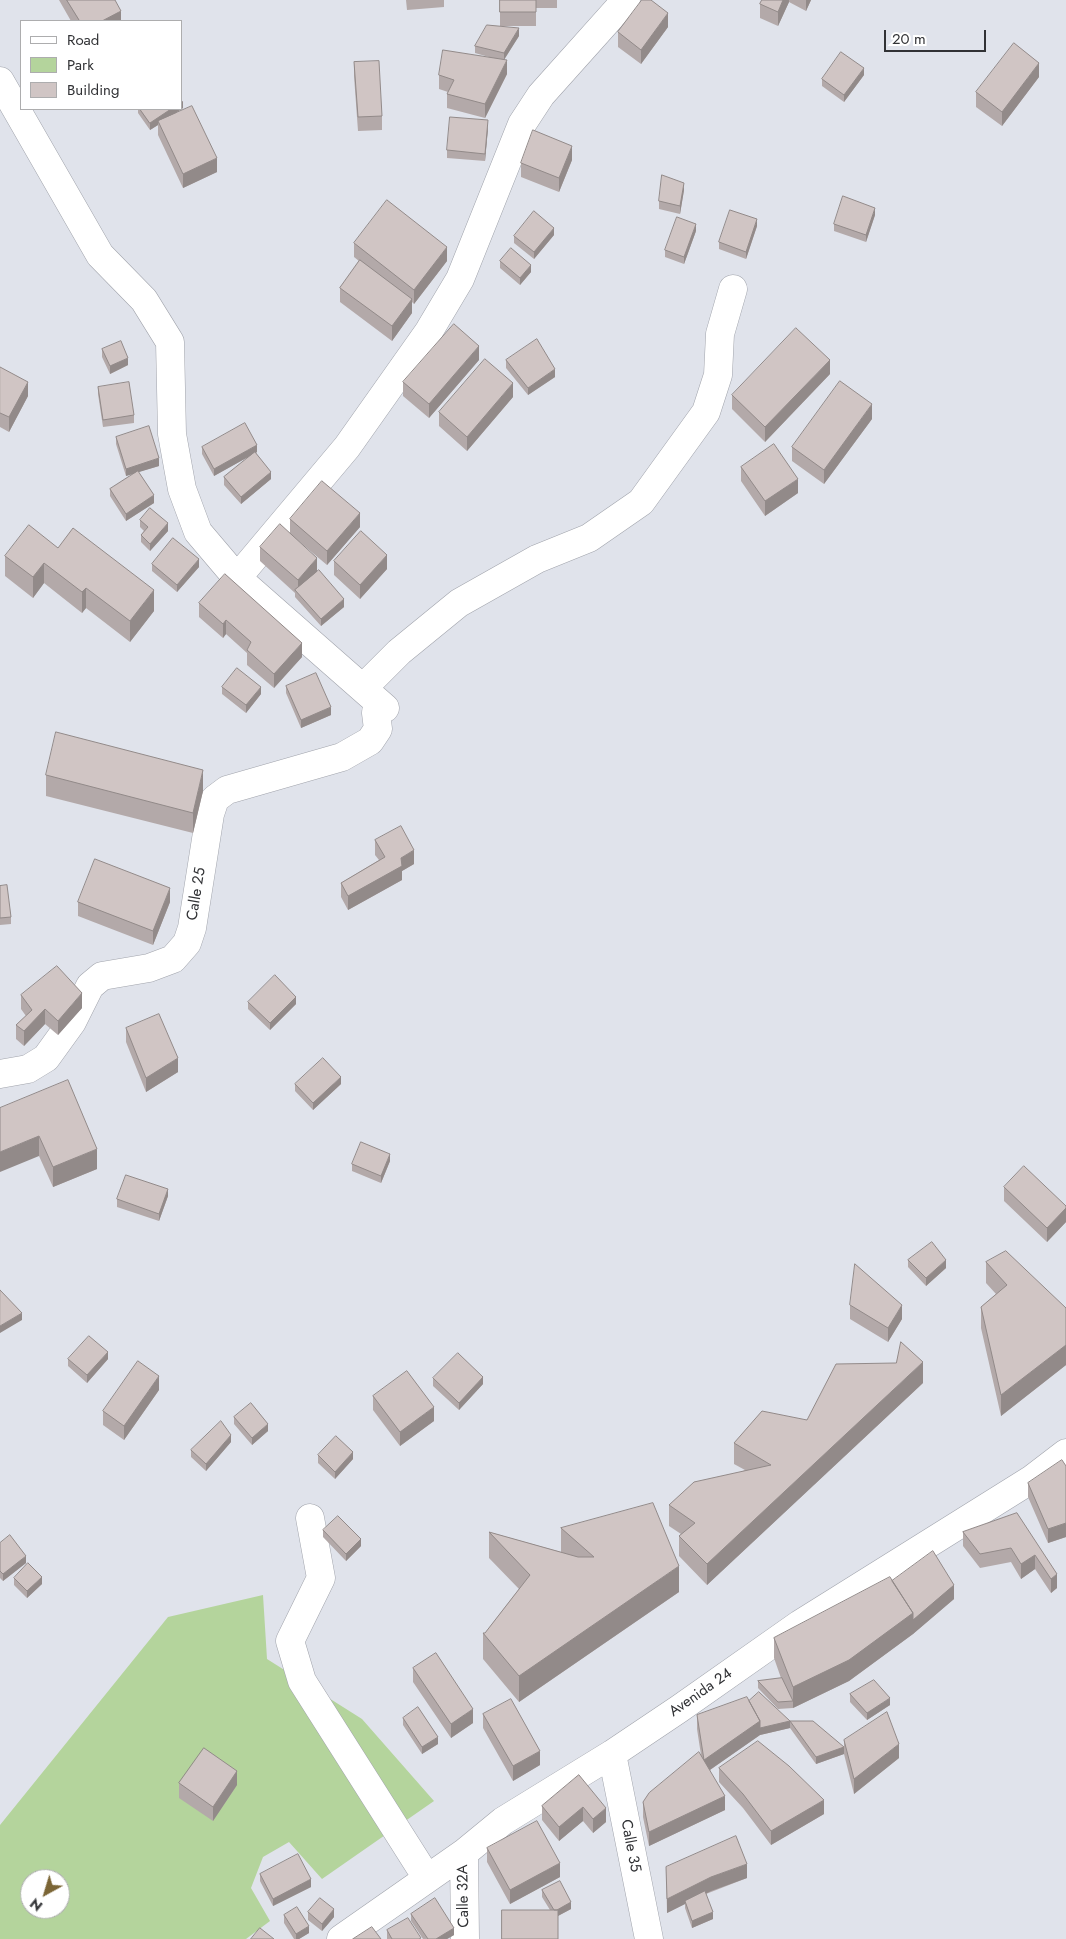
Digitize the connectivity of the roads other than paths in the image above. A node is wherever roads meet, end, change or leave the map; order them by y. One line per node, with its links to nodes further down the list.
1 (626, 0): 4 (street)
2 (0, 81): 4 (street)
3 (733, 289): 5 (street)
4 (237, 578): 5 (street)
5 (363, 688): 6 (street, Calle 25)
6 (0, 1074)
7 (1066, 1453): 9 (street, Avenida 24)
8 (310, 1518): 11 (street)
9 (612, 1754): 10 (street, Avenida 24); 14 (street, Calle 35)
10 (464, 1853): 11 (street, Avenida 24); 13 (street, Calle 32A)
11 (427, 1878): 12 (street, Avenida 24)
12 (341, 1939)
13 (465, 1939)
14 (649, 1939)

